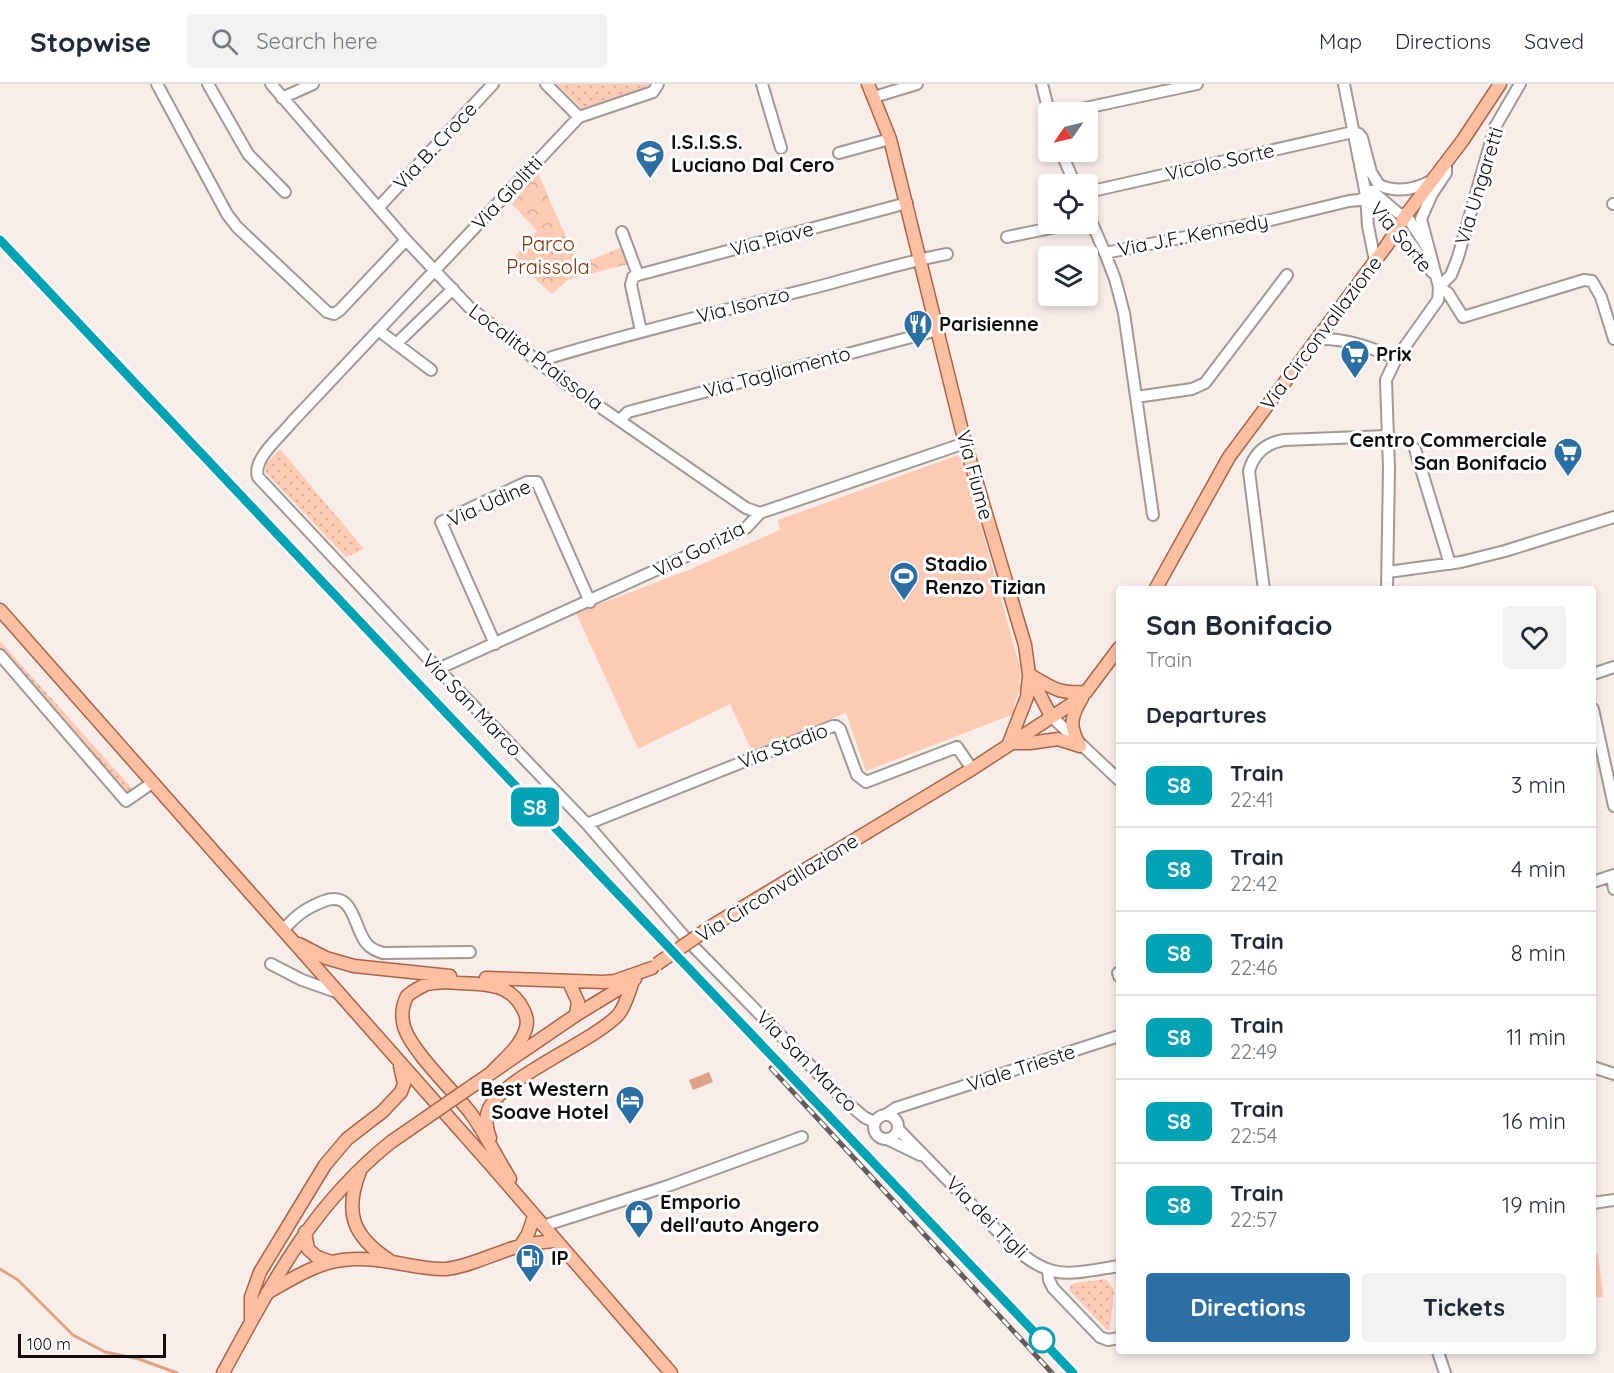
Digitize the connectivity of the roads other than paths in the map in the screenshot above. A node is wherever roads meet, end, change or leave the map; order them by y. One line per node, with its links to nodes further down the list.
1 (157, 84): 38 (street)
2 (208, 84): 28 (street)
3 (271, 84): 17 (street, Località Praissola)
4 (313, 84): 17 (street)
5 (493, 84): 31 (street, Via B. Croce)
6 (546, 84): 20 (street)
7 (658, 84): 20 (street)
8 (762, 84): 23 (street)
9 (868, 84): 16 (main road, Via Fiume)
10 (917, 84): 16 (street)
11 (1042, 84): 18 (street)
12 (1197, 84): 19 (street)
13 (1344, 84): 21 (street, Via Sorte)
14 (1500, 84): 25 (main road, Via Circonvallazione)
15 (1520, 84): 47 (street, Via Ungaretti)
16 (874, 97): 22 (main road, Via Fiume)
17 (282, 98): 31 (street, Località Praissola)
18 (1046, 102)
19 (1098, 105)
20 (579, 117): 44 (street, Via Giolitti)
21 (1353, 132): 26 (street, Via Sorte); 27 (street, Vicolo Sorte); 29 (street, Via Sorte)
22 (890, 139): 24 (street); 30 (main road, Via Fiume)
23 (781, 148)
24 (839, 153)
25 (1446, 164): 26 (main road, Via Circonvallazione); 39 (street, Via Sorte)
26 (1432, 181): 32 (main road, Via Circonvallazione)
27 (1098, 190)
28 (285, 192)
29 (1366, 195): 32 (street, Via Sorte); 33 (street, Via Sorte); 40 (street, Via J.F. Kennedy); 43 (street, Via Sorte)
30 (907, 203): 42 (main road, Via Fiume); 45 (street, Via Piave)
31 (378, 208): 38 (street, Località Praissola)
32 (1406, 215): 33 (main road, Via Circonvallazione); 39 (street, Via Sorte)
33 (1398, 229): 43 (main road, Via Circonvallazione); 47 (street, Via Sorte)
34 (1038, 231): 37 (street)
35 (622, 232): 45 (street)
36 (1096, 234): 40 (street)
37 (1007, 237)
38 (406, 240): 44 (street, Località Praissola)
39 (1428, 249): 47 (street, Via Sorte)
40 (1105, 252): 58 (street, Via J.F. Kennedy)
41 (947, 254): 42 (street, Via Isonzo)
42 (921, 259): 50 (main road, Via Fiume); 51 (street, Via Isonzo)
43 (1375, 261): 52 (main road, Via Circonvallazione)
44 (435, 269): 48 (street, Località Praissola); 49 (street, Via Giolitti)
45 (638, 274): 51 (street)
46 (1287, 275): 58 (street)
47 (1438, 283): 53 (street); 55 (street, Via Sorte)
48 (453, 289): 54 (street); 56 (street, Località Praissola)
49 (378, 330): 54 (street); 63 (street, Via Giolitti)
50 (938, 330): 59 (street, Via Tagliamento); 61 (main road, Via Fiume)
51 (641, 331): 56 (street, Via Isonzo)
52 (1318, 339): 55 (street); 69 (main road, Via Circonvallazione)
53 (1614, 339)
54 (396, 344): 57 (street)
55 (1396, 359): 60 (street, Via Sorte)
56 (542, 365): 59 (street, Località Praissola)
57 (431, 370)
58 (1136, 397): 65 (street, Via J.F. Kennedy)
59 (620, 420): 64 (street, Località Praissola)
60 (1387, 436): 68 (street, Via Sorte); 70 (street)
61 (965, 443): 64 (street, Via Gorizia); 80 (main road, Via Fiume)
62 (1415, 449): 67 (street)
63 (258, 477): 78 (street, Via San Marco)
64 (760, 513): 72 (street, Via Gorizia)
65 (1153, 515)
66 (1614, 517): 67 (street)
67 (1450, 564): 68 (street)
68 (1388, 572): 71 (street, Via Sorte)
69 (1157, 586)
70 (1263, 586)
71 (1387, 586)
72 (590, 602): 74 (street, Via Gorizia); 74 (street, Via Udine)
73 (0, 610): 89 (main road)
74 (495, 644): 78 (street, Via Gorizia)
75 (1116, 652): 81 (main road, Via Circonvallazione)
76 (0, 655): 89 (street)
77 (1614, 667): 79 (street)
78 (438, 669): 91 (street, Via San Marco)
79 (1596, 673)
80 (1029, 674): 81 (main road); 82 (main road, Via Fiume); 84 (main road)
81 (1086, 692): 82 (main road, Via Circonvallazione); 85 (main road)
82 (1051, 717): 84 (main road, Via Circonvallazione); 85 (street, Via Fiume)
83 (1596, 718): 86 (street)
84 (1009, 743): 85 (main road); 87 (main road, Via Circonvallazione)
85 (1080, 746): 88 (street, Via Fiume)
86 (1609, 758): 90 (street)
87 (972, 769): 91 (street, Via Stadio); 101 (main road, Via Circonvallazione, bridge)
88 (1116, 777)
89 (152, 783): 95 (main road)
90 (1614, 806)
91 (587, 824): 96 (street, Via San Marco)
92 (1613, 876): 93 (street); 94 (street)
93 (1596, 881)
94 (1614, 889)
95 (283, 930): 97 (main road); 99 (street)
96 (683, 935)
97 (292, 941): 103 (main road); 104 (main road)
98 (692, 945): 113 (street, Via San Marco)
99 (470, 952)
100 (271, 964): 104 (street)
101 (654, 966): 102 (main road, Via Circonvallazione); 103 (main road)
102 (633, 981): 105 (main road, Via Circonvallazione); 117 (main road)
103 (569, 982): 105 (main road)
104 (339, 993): 107 (main road)
105 (576, 1015): 109 (main road, Via Circonvallazione)
106 (1116, 1037): 111 (street, Viale Trieste)
107 (397, 1060): 121 (main road); 133 (main road)
108 (1596, 1068): 110 (street)
109 (490, 1074): 117 (main road); 119 (main road, Via Circonvallazione, bridge)
110 (1614, 1074)
111 (922, 1100): 112 (street, Viale Trieste); 114 (street, Viale Trieste)
112 (887, 1114): 113 (street); 114 (street, Via dei Tigli)
113 (874, 1122): 116 (street, Via dei Tigli)
114 (898, 1127): 116 (street); 118 (street, Via dei Tigli)
115 (802, 1137): 124 (street)
116 (887, 1139): 118 (street, Via dei Tigli)
117 (495, 1154): 121 (main road)
118 (928, 1159): 131 (street, Via dei Tigli)
119 (362, 1166): 125 (main road, Via Circonvallazione); 129 (main road)
120 (1614, 1200): 122 (street)
121 (521, 1201): 123 (main road)
122 (1596, 1203)
123 (534, 1216): 124 (main road); 127 (main road)
124 (543, 1226): 126 (main road)
125 (305, 1232): 128 (main road); 132 (main road, Via Circonvallazione)
126 (556, 1241): 127 (main road); 137 (main road)
127 (521, 1245): 129 (main road)
128 (329, 1261): 129 (main road); 132 (main road)
129 (393, 1262)
130 (1116, 1266): 131 (street)
131 (1048, 1271): 134 (street)
132 (267, 1293): 133 (main road, Via Circonvallazione)
133 (251, 1322): 136 (main road, Via Circonvallazione)
134 (1116, 1339)
135 (1439, 1354): 138 (street)
136 (223, 1373)
137 (671, 1373)
138 (1445, 1373)

